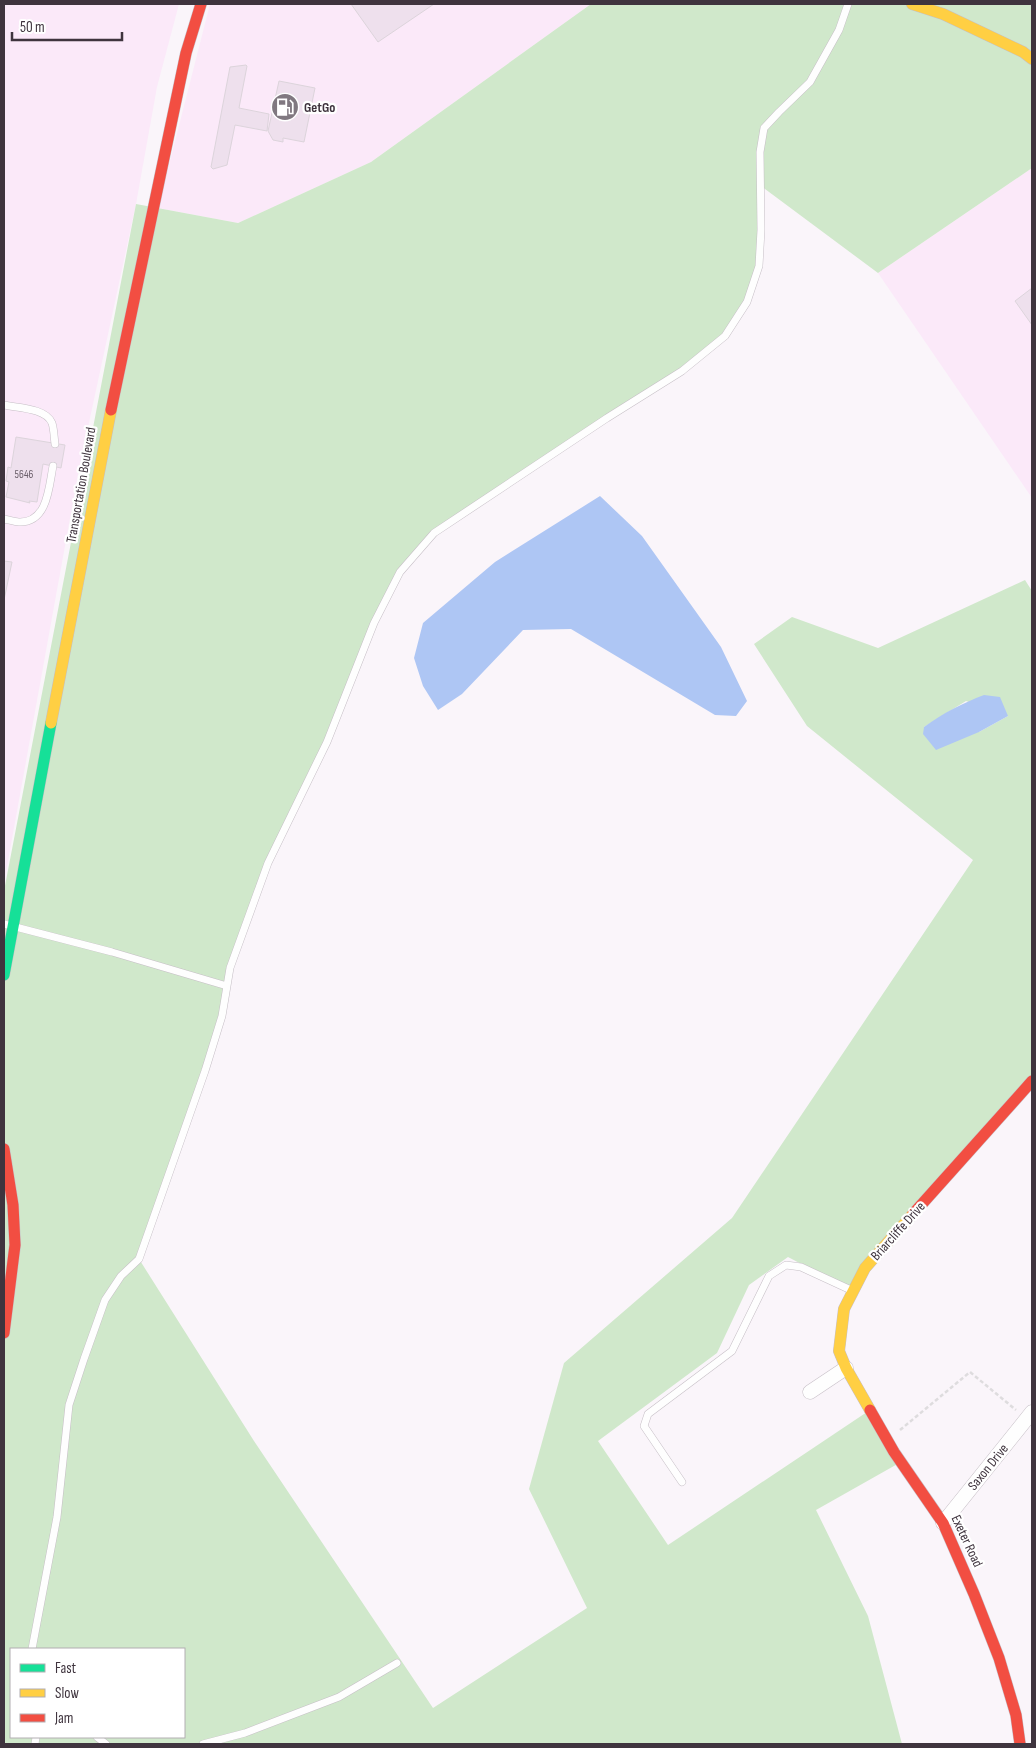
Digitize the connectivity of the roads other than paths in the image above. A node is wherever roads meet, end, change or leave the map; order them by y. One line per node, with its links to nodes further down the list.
1 (201, 4): 9 (street, Transportation Boulevard)
2 (848, 4): 11 (lane)
3 (912, 4): 4 (street)
4 (1032, 59)
5 (4, 405): 6 (lane)
6 (54, 444)
7 (53, 466): 8 (lane)
8 (4, 519)
9 (8, 925): 10 (street, Transportation Boulevard); 11 (lane)
10 (4, 975)
11 (227, 986): 21 (lane)
12 (1032, 1081): 14 (street, Briarcliffe Drive)
13 (4, 1149): 15 (street)
14 (853, 1291): 16 (street, Briarcliffe Drive); 19 (lane)
15 (4, 1333)
16 (846, 1368): 17 (street); 20 (street, Exeter Road)
17 (810, 1392)
18 (1032, 1412): 20 (street, Saxon Drive)
19 (682, 1482)
20 (943, 1523): 24 (street, Exeter Road)
21 (32, 1648)
22 (397, 1663): 23 (lane)
23 (203, 1744)
24 (1021, 1744)

